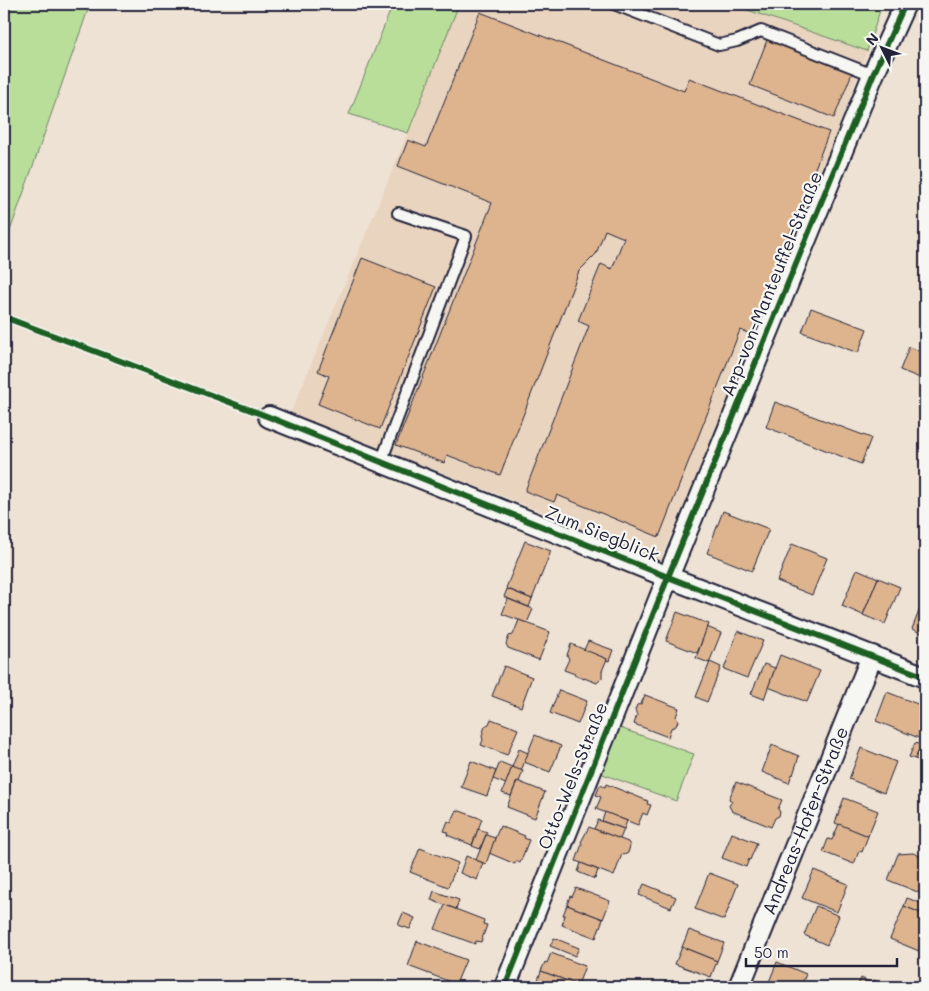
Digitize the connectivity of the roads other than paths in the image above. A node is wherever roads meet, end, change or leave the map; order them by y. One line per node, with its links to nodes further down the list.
1 (614, 4): 3 (lane)
2 (905, 4): 3 (street, Arp-von-Manteuffel-Straße)
3 (873, 74): 7 (street, Arp-von-Manteuffel-Straße)
4 (398, 213): 6 (lane)
5 (269, 418): 6 (street, Zum Siegblick)
6 (381, 462): 7 (street, Zum Siegblick)
7 (668, 576): 8 (street, Zum Siegblick); 10 (street, Otto-Wels-Straße)
8 (872, 656): 9 (street, Zum Siegblick); 11 (street, Andreas-Hofer-Straße)
9 (925, 677)
10 (505, 987)
11 (739, 987)

